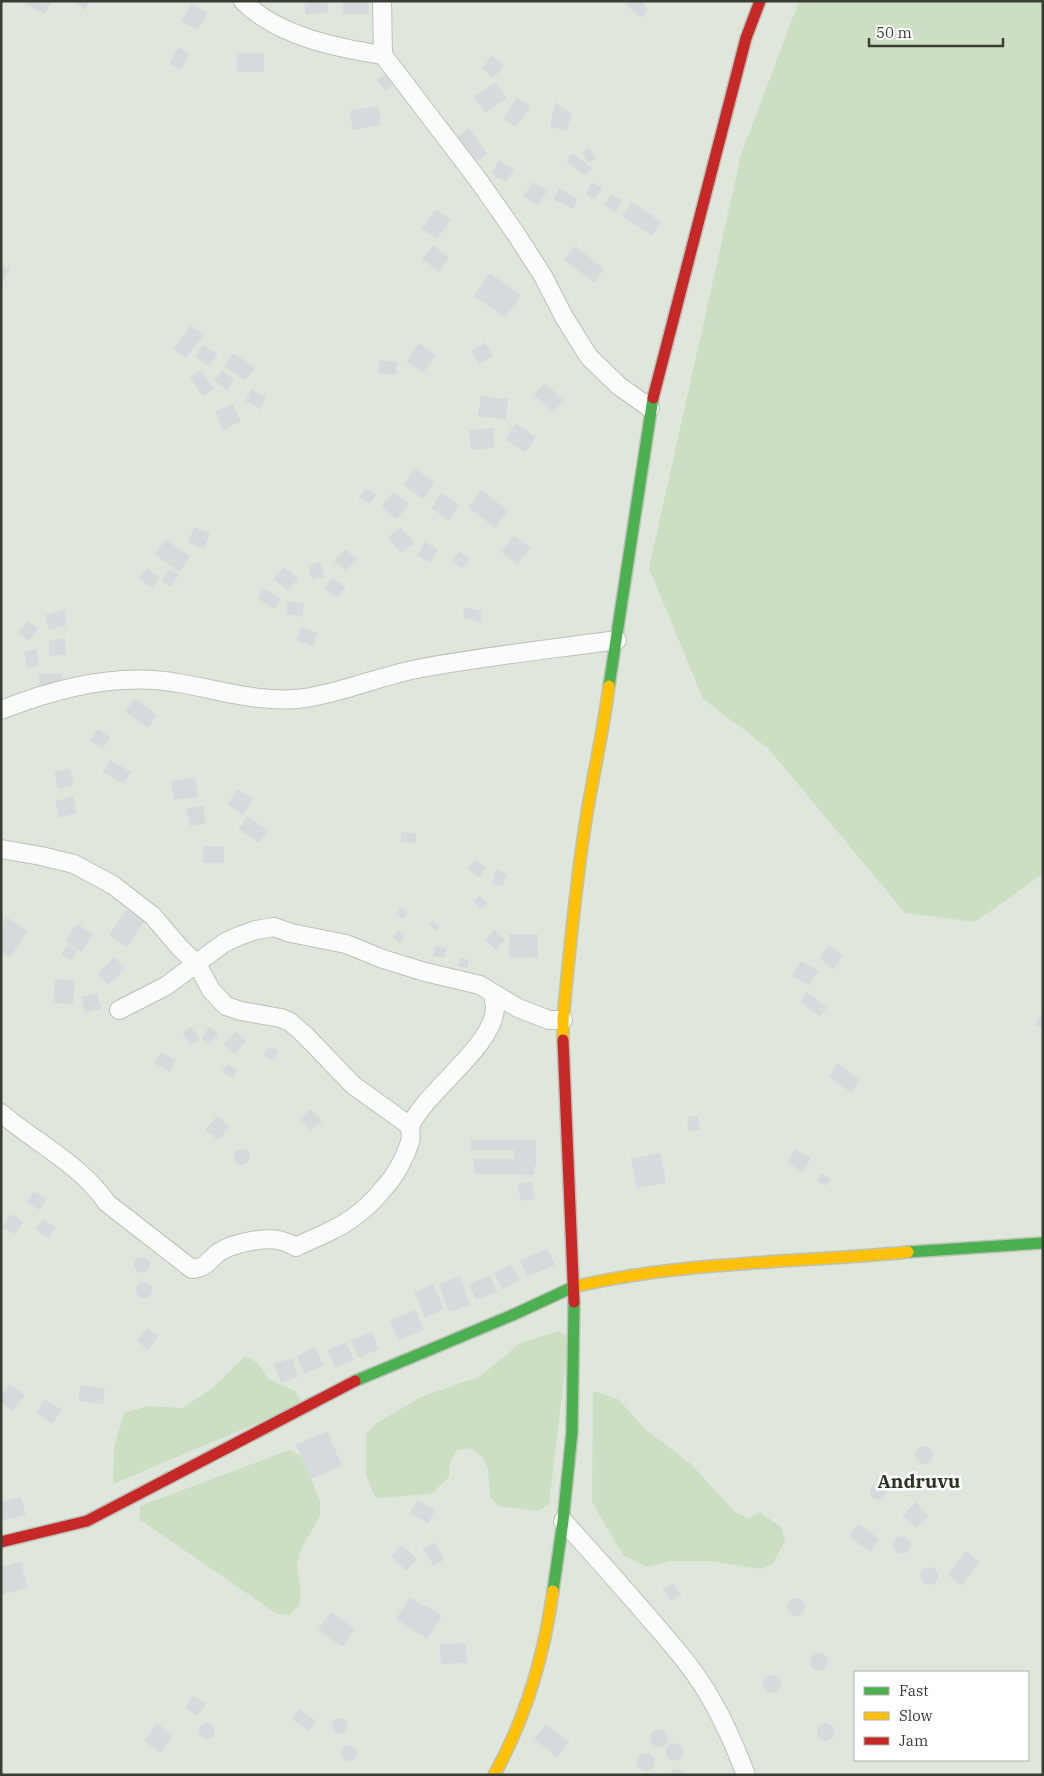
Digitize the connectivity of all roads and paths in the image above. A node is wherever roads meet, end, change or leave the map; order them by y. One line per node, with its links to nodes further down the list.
1 (243, 1): 4 (street)
2 (382, 1): 4 (street)
3 (760, 1): 5 (street)
4 (383, 55): 5 (street)
5 (650, 408): 6 (street)
6 (617, 640): 7 (street); 12 (street)
7 (1, 710)
8 (1, 849): 9 (street)
9 (197, 964): 10 (street); 11 (street); 14 (street)
10 (493, 993): 12 (street); 14 (street)
11 (118, 1010)
12 (563, 1020): 16 (street)
13 (1, 1113): 14 (street)
14 (410, 1126)
15 (1043, 1243): 16 (street)
16 (574, 1287): 17 (street); 18 (street)
17 (563, 1521): 19 (street); 20 (street)
18 (1, 1542)
19 (494, 1775)
20 (746, 1775)

